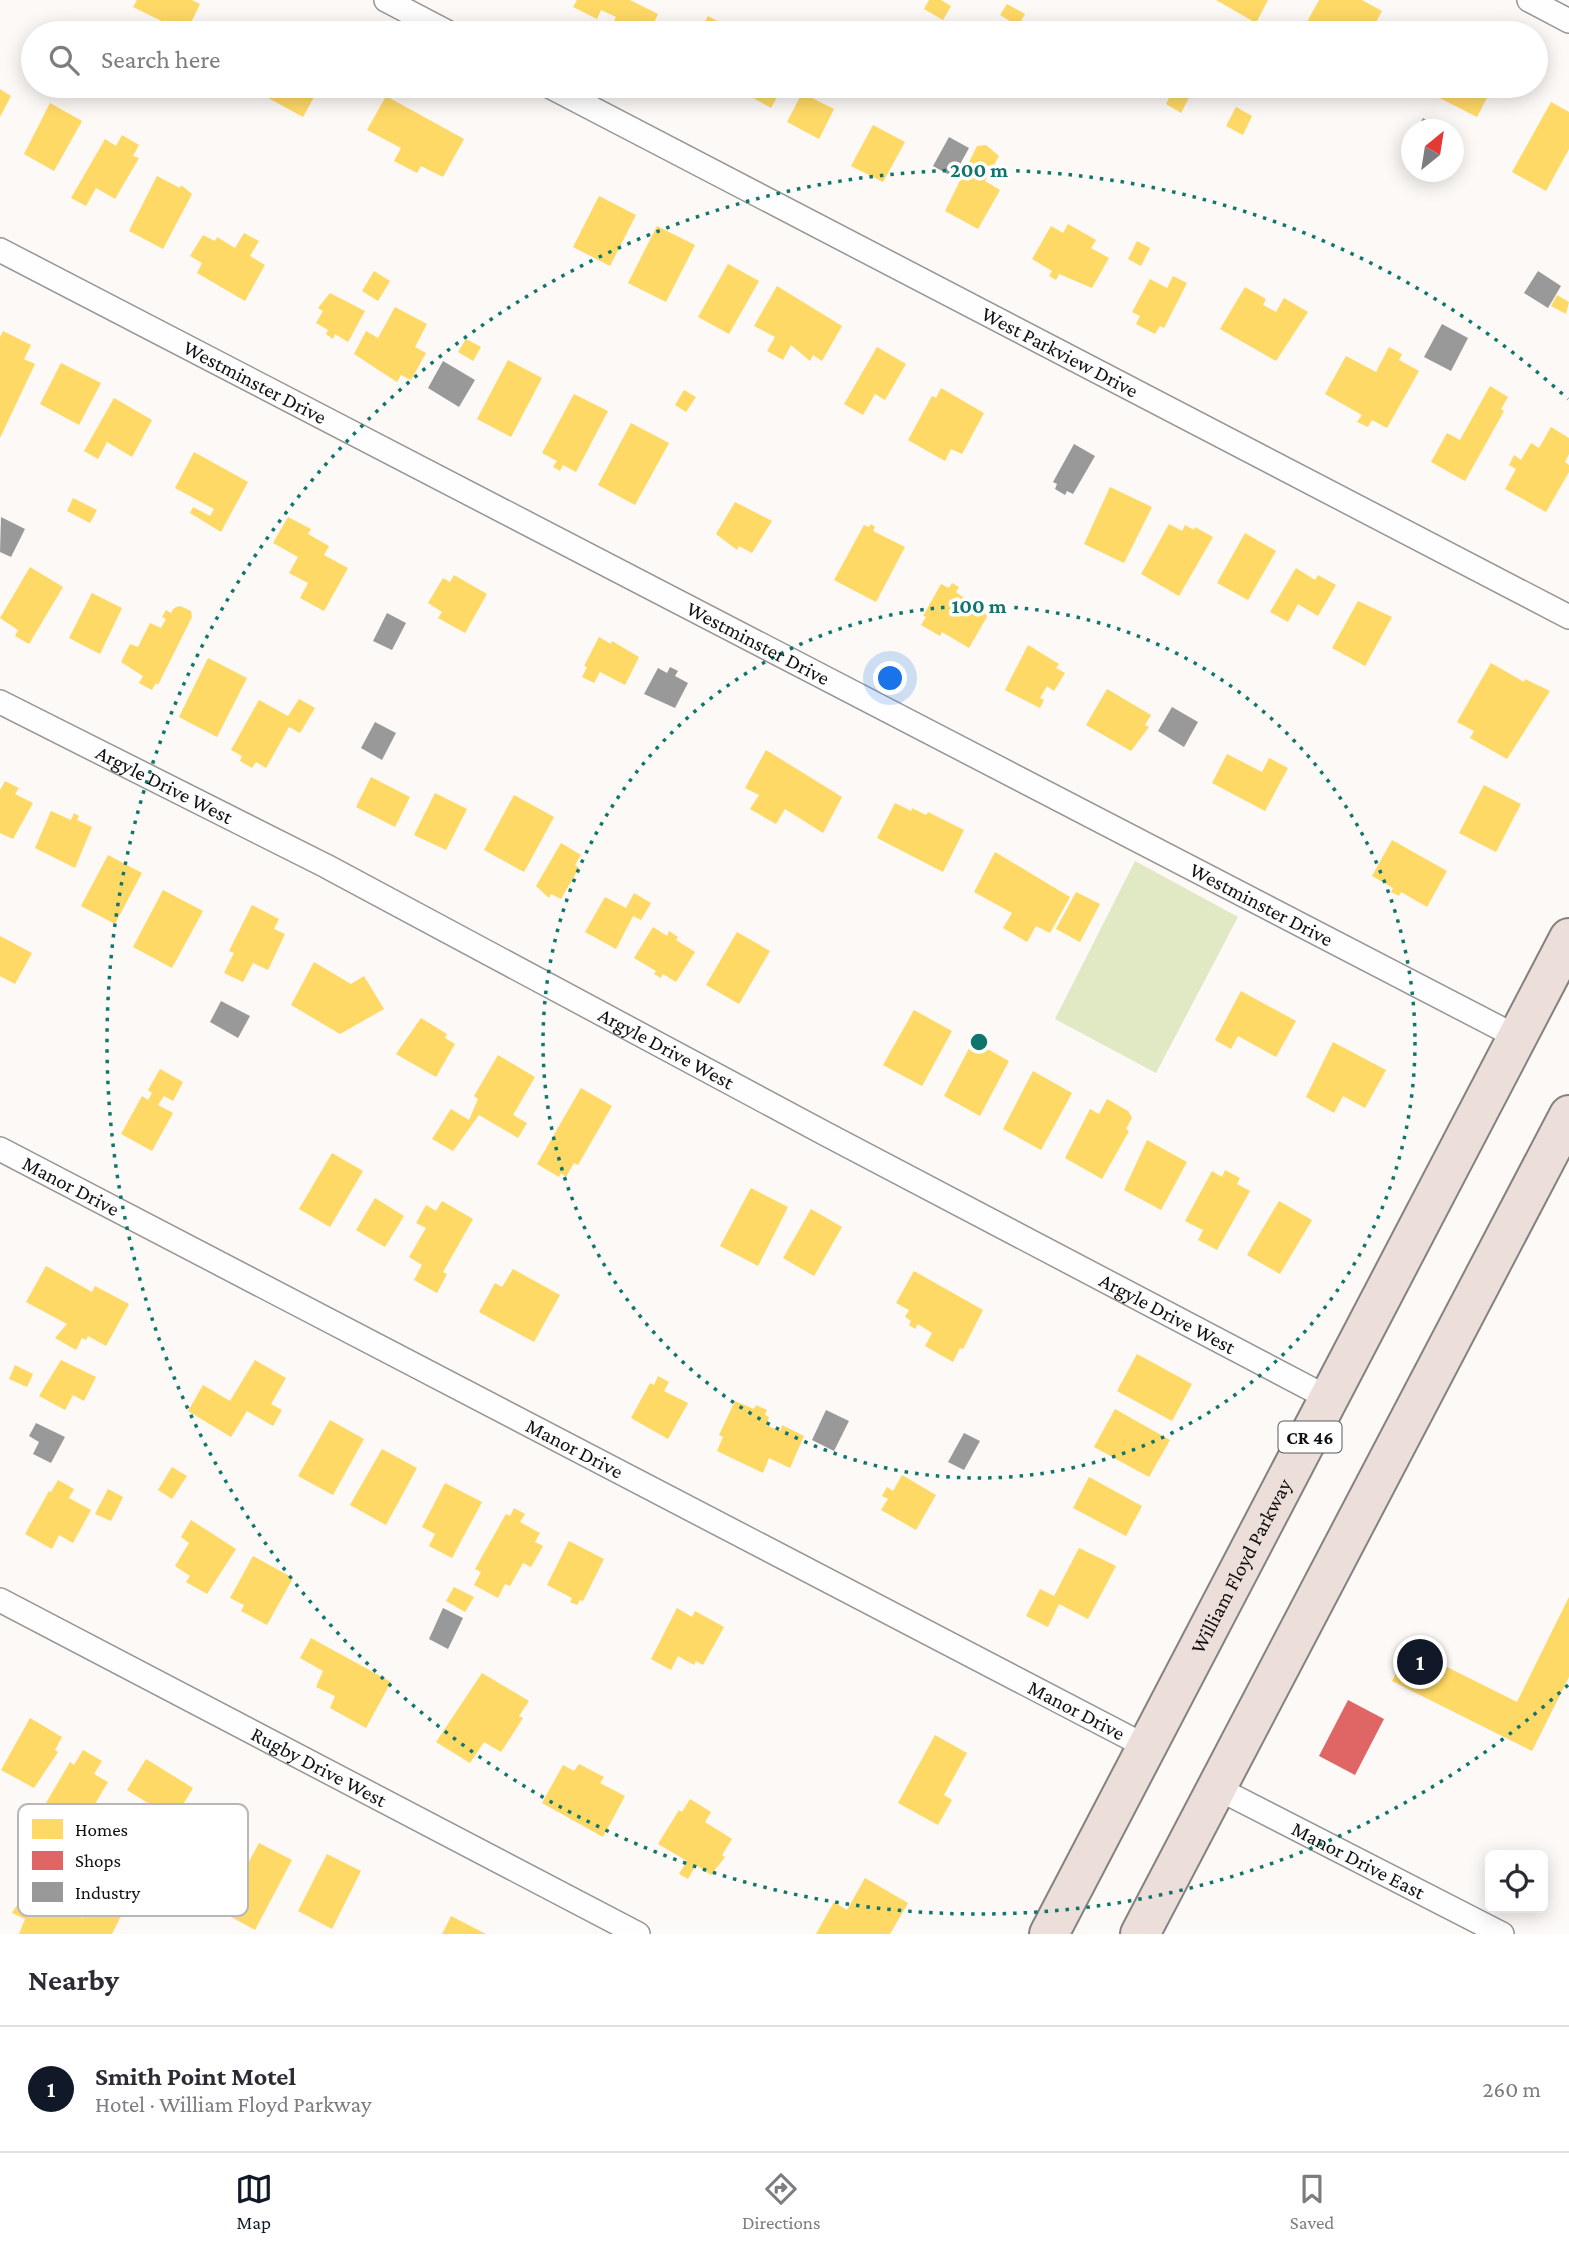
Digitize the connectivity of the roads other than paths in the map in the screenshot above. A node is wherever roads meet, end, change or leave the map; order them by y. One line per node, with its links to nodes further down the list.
1 (386, 0): 3 (street)
2 (1529, 0): 4 (street)
3 (426, 21)
4 (1569, 21)
5 (573, 98): 7 (street, West Parkview Drive)
6 (0, 250): 10 (street, Westminster Drive)
7 (1569, 617)
8 (0, 702): 13 (street, Argyle Drive West)
9 (1569, 938): 10 (highway, William Floyd Parkway / CR 46)
10 (1517, 1037): 13 (highway, William Floyd Parkway / CR 46)
11 (1569, 1115): 16 (highway)
12 (0, 1149): 15 (street, Manor Drive)
13 (1330, 1399): 15 (highway, William Floyd Parkway / CR 46)
14 (0, 1600): 17 (street, Rugby Drive West)
15 (1147, 1747): 18 (highway, William Floyd Parkway / CR 46)
16 (1216, 1787): 19 (highway); 20 (street, Manor Drive East)
17 (638, 1934)
18 (1049, 1934)
19 (1140, 1934)
20 (1502, 1934)

